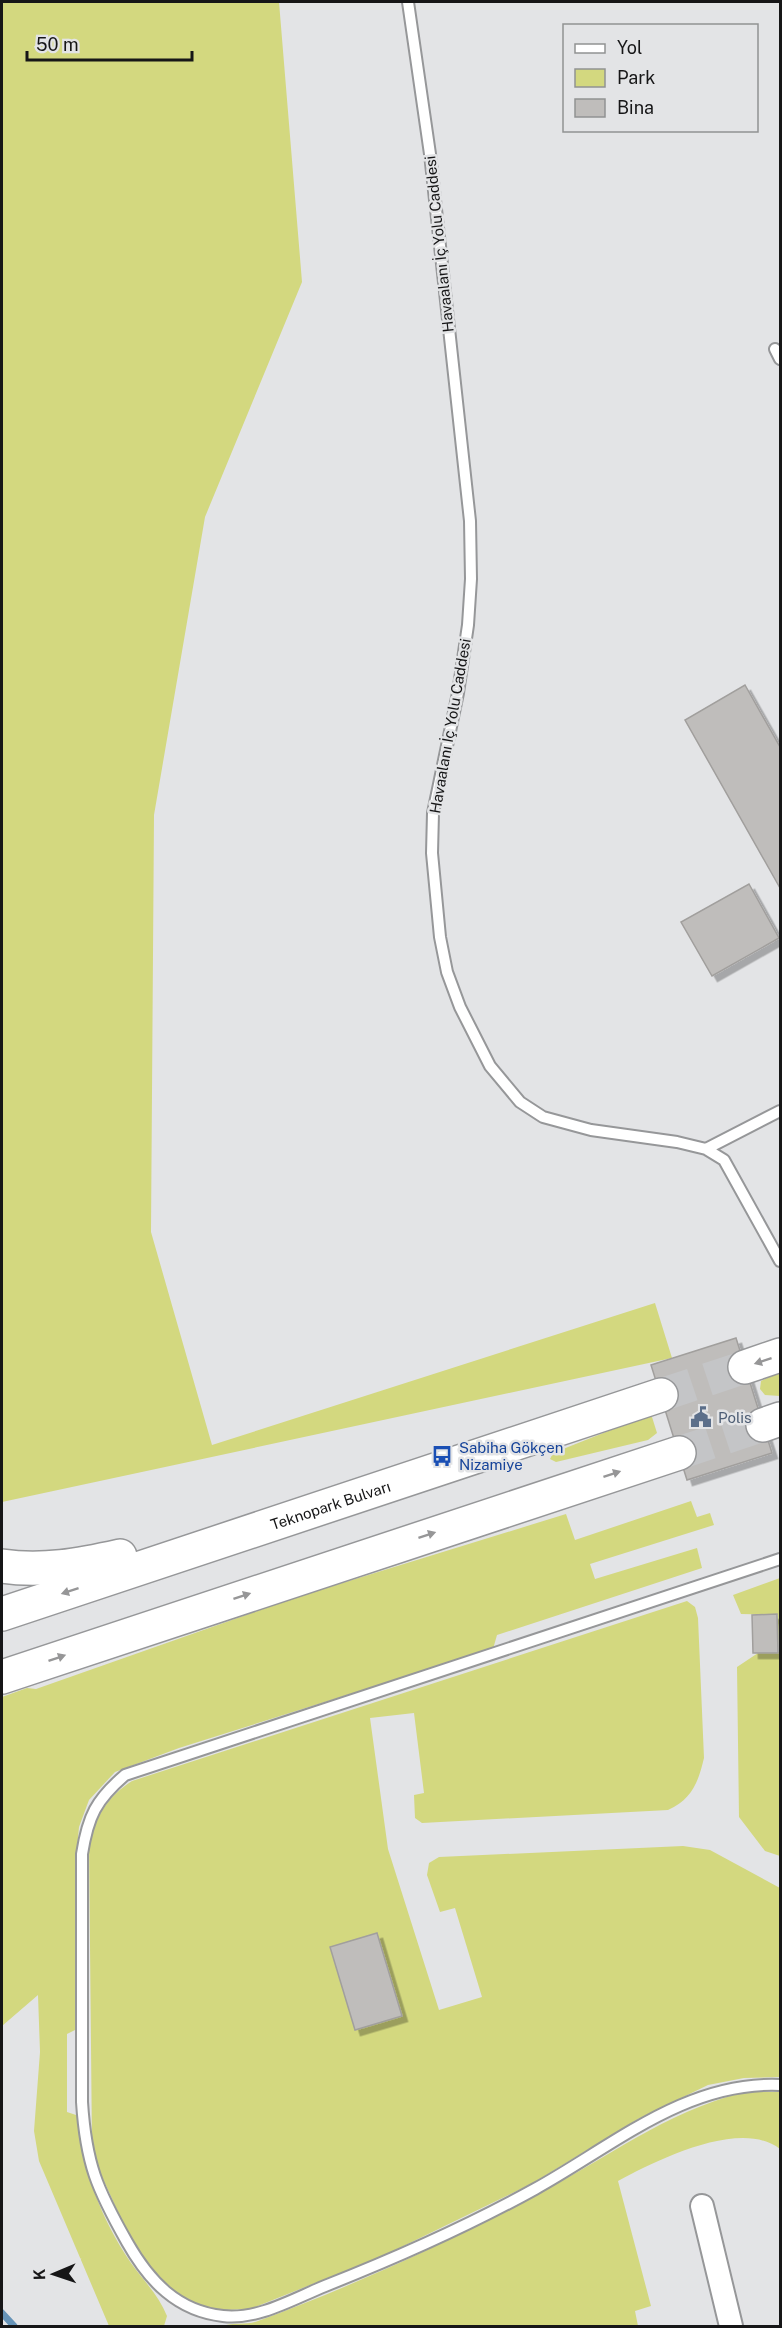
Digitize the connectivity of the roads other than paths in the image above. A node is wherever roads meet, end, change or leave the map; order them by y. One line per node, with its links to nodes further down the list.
1 (408, 2): 3 (lane, Havaalanı İç Yolu Caddesi)
2 (780, 1111): 3 (lane)
3 (706, 1149): 4 (lane, Havaalanı İç Yolu Caddesi)
4 (780, 1261)
5 (780, 1355): 6 (highway, one-way to 6)
6 (745, 1367)
7 (661, 1395): 9 (highway, Teknopark Bulvarı)
8 (679, 1453): 13 (highway, one-way to 8)
9 (285, 1520): 11 (highway); 12 (highway, Teknopark Bulvarı, one-way to 12)
10 (780, 1559): 14 (lane)
11 (2, 1566)
12 (2, 1614)
13 (2, 1677)
14 (780, 2085)
15 (702, 2206): 16 (street)
16 (731, 2326)

